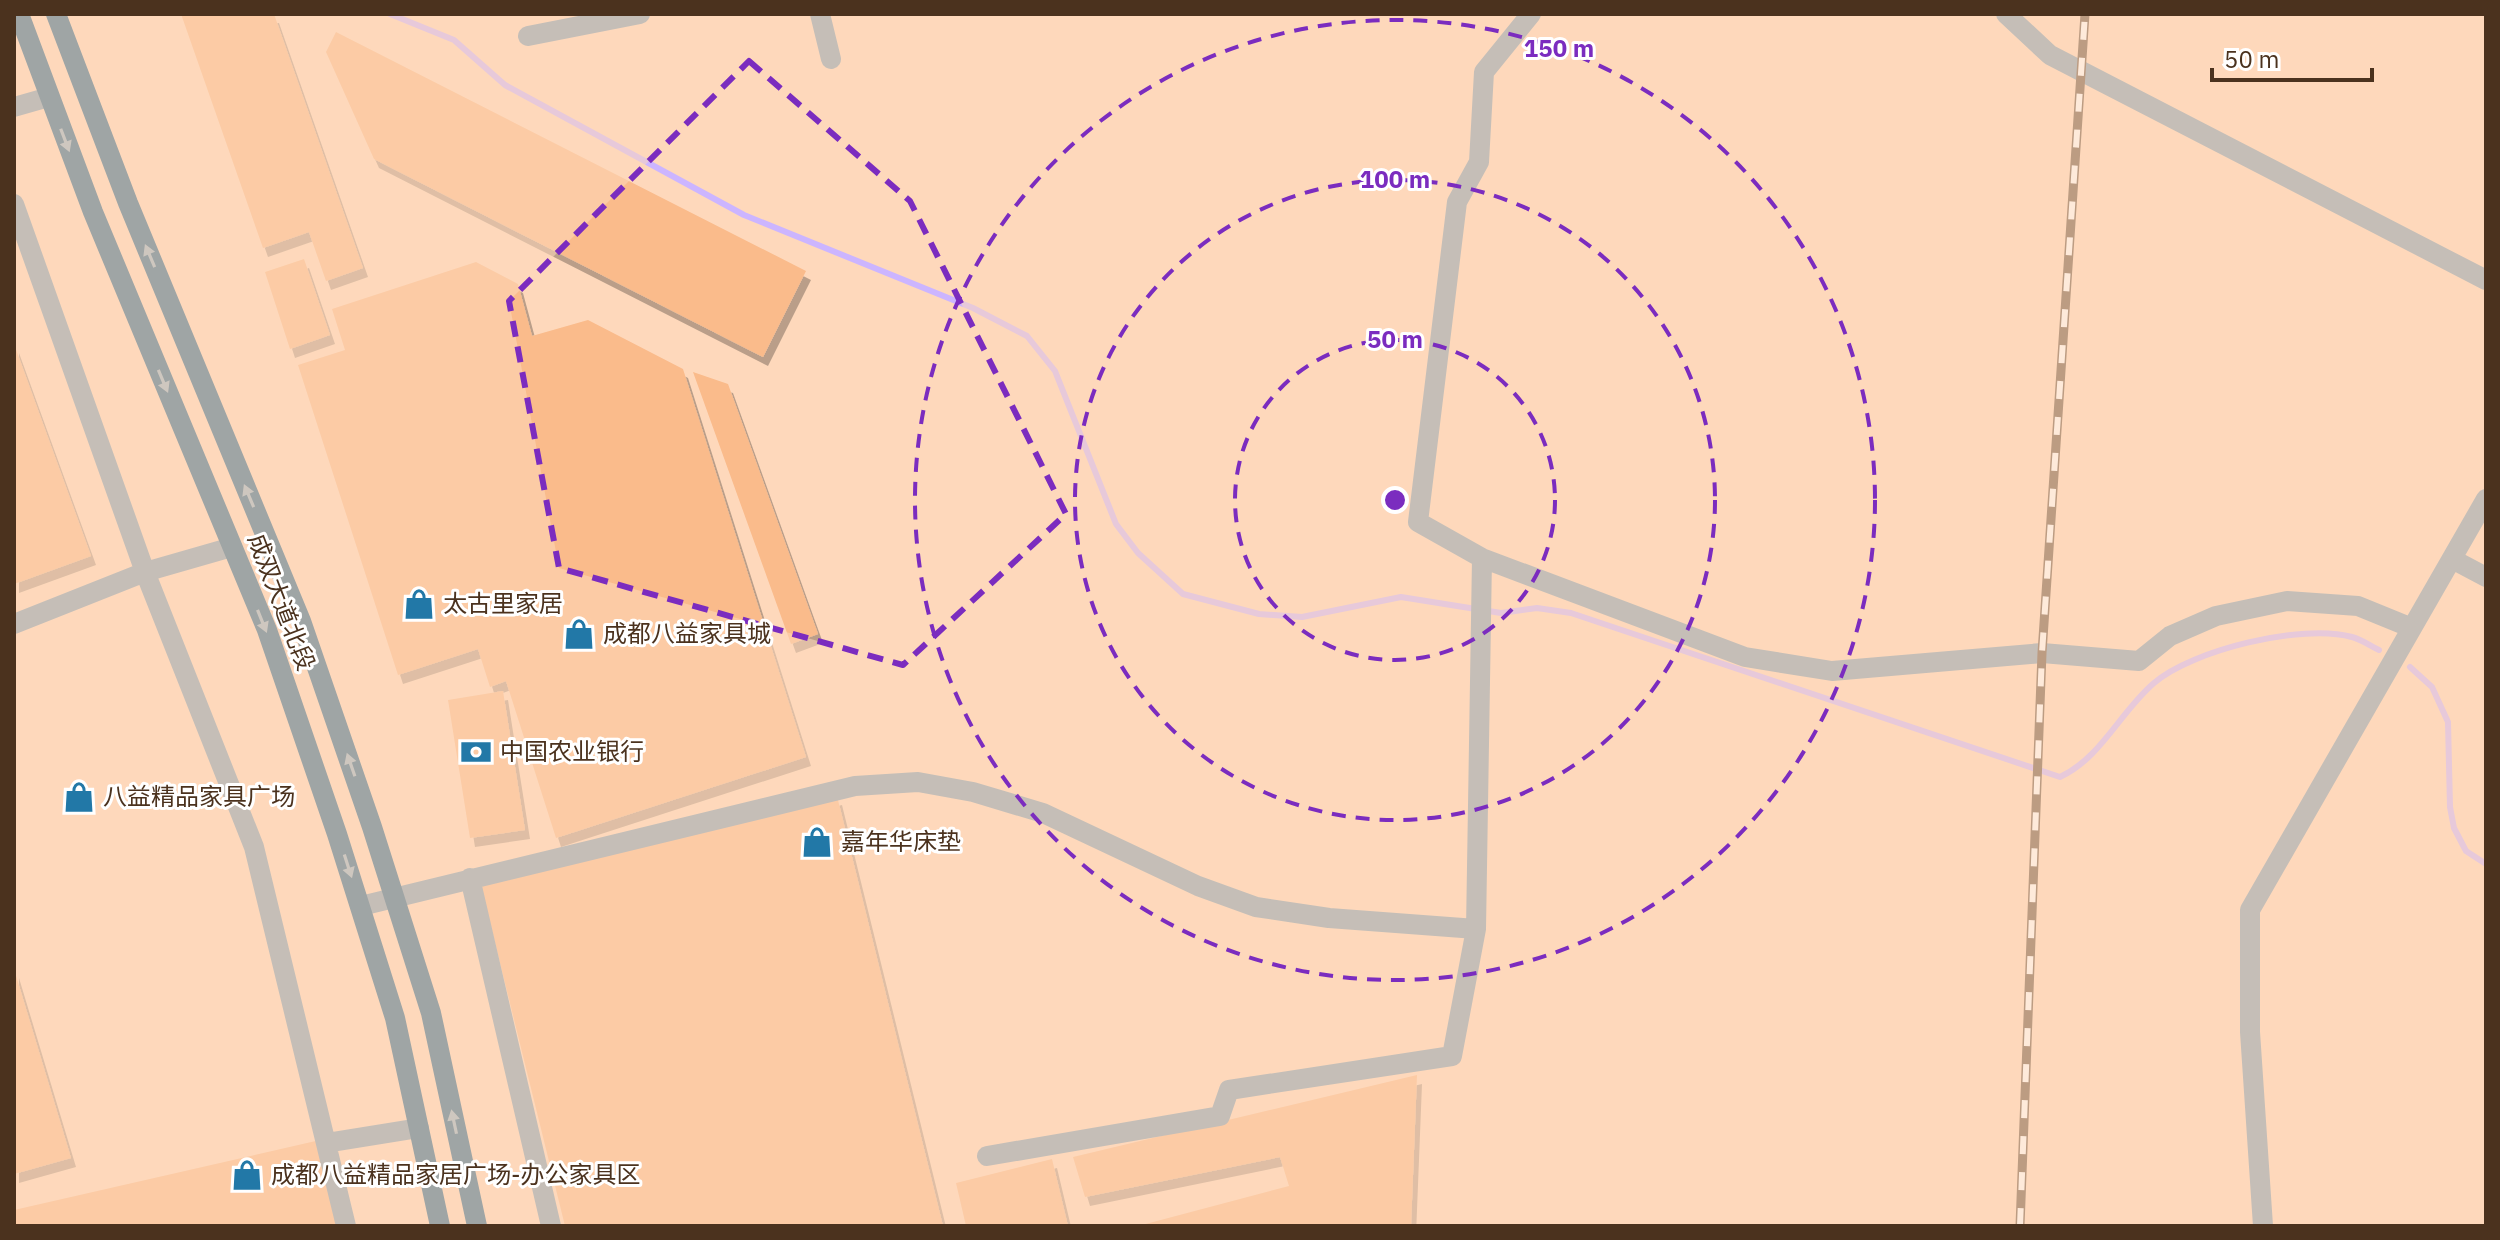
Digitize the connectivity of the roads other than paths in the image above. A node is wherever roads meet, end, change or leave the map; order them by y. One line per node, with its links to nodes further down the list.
1 (19, 14): 9 (main road, 成双大道北段)
2 (56, 14): 22 (main road, 成双大道北段, one-way to 2)
3 (640, 14): 7 (street)
4 (820, 14): 8 (street)
5 (1531, 14): 15 (street)
6 (2006, 14): 12 (street)
7 (528, 36)
8 (831, 59)
9 (49, 97): 10 (street); 14 (main road, 成双大道北段, one-way to 14)
10 (14, 107)
11 (14, 204): 17 (street)
12 (2486, 280)
13 (2486, 499): 16 (street)
14 (232, 547): 17 (street); 23 (main road, 成双大道北段, one-way to 23)
15 (1482, 558): 20 (street); 24 (street)
16 (2452, 559): 18 (street); 20 (street)
17 (145, 572): 19 (street); 26 (street)
18 (2486, 577)
19 (14, 624)
20 (2412, 628): 32 (street)
21 (470, 878): 22 (street); 24 (street); 31 (street)
22 (395, 896): 23 (street); 30 (main road, 成双大道北段, one-way to 22)
23 (361, 906): 25 (main road, 成双大道北段)
24 (1476, 929): 27 (street)
25 (419, 1128): 26 (street); 29 (main road, 成双大道北段)
26 (326, 1143): 28 (street)
27 (987, 1156)
28 (346, 1226)
29 (440, 1226)
30 (477, 1226)
31 (551, 1226)
32 (2263, 1226)

